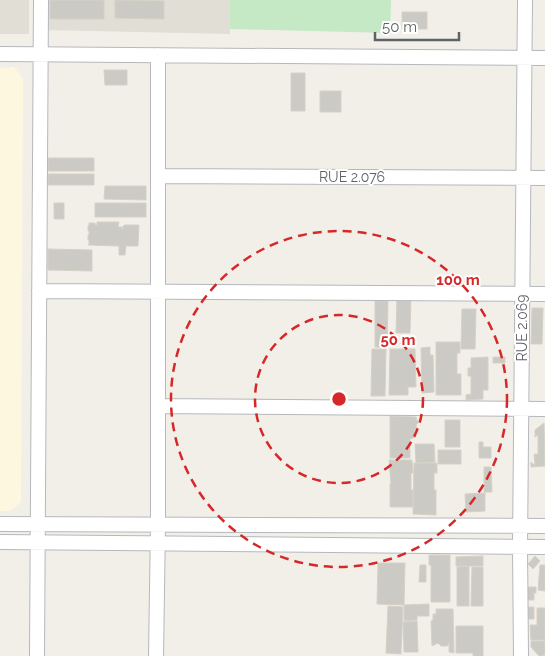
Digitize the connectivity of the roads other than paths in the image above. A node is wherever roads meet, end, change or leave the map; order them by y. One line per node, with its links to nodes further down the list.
1 (40, 0): 4 (street)
2 (525, 0): 6 (street, RUE 2.069)
3 (0, 54): 4 (street)
4 (40, 54): 5 (street); 11 (street)
5 (158, 55): 6 (street); 8 (street)
6 (525, 58): 7 (street); 9 (street, RUE 2.069)
7 (545, 58)
8 (158, 176): 9 (street, RUE 2.076); 12 (street)
9 (524, 178): 10 (street, RUE 2.076); 13 (street, RUE 2.069)
10 (545, 178)
11 (39, 291): 12 (street); 19 (street)
12 (158, 292): 13 (street); 15 (street)
13 (522, 294): 14 (street); 16 (street, RUE 2.069)
14 (545, 294)
15 (158, 406): 16 (street); 20 (street)
16 (522, 409): 17 (street); 21 (street, RUE 2.069)
17 (545, 409)
18 (0, 524): 19 (street)
19 (38, 524): 20 (street); 24 (street)
20 (158, 524): 21 (street); 25 (street)
21 (520, 526): 22 (street); 26 (street, RUE 2.069)
22 (545, 526)
23 (0, 542): 24 (street)
24 (37, 542): 25 (street); 28 (street)
25 (158, 544): 26 (street); 29 (street)
26 (520, 547): 27 (street); 30 (street, RUE 2.069)
27 (545, 547)
28 (37, 656)
29 (156, 656)
30 (521, 656)

